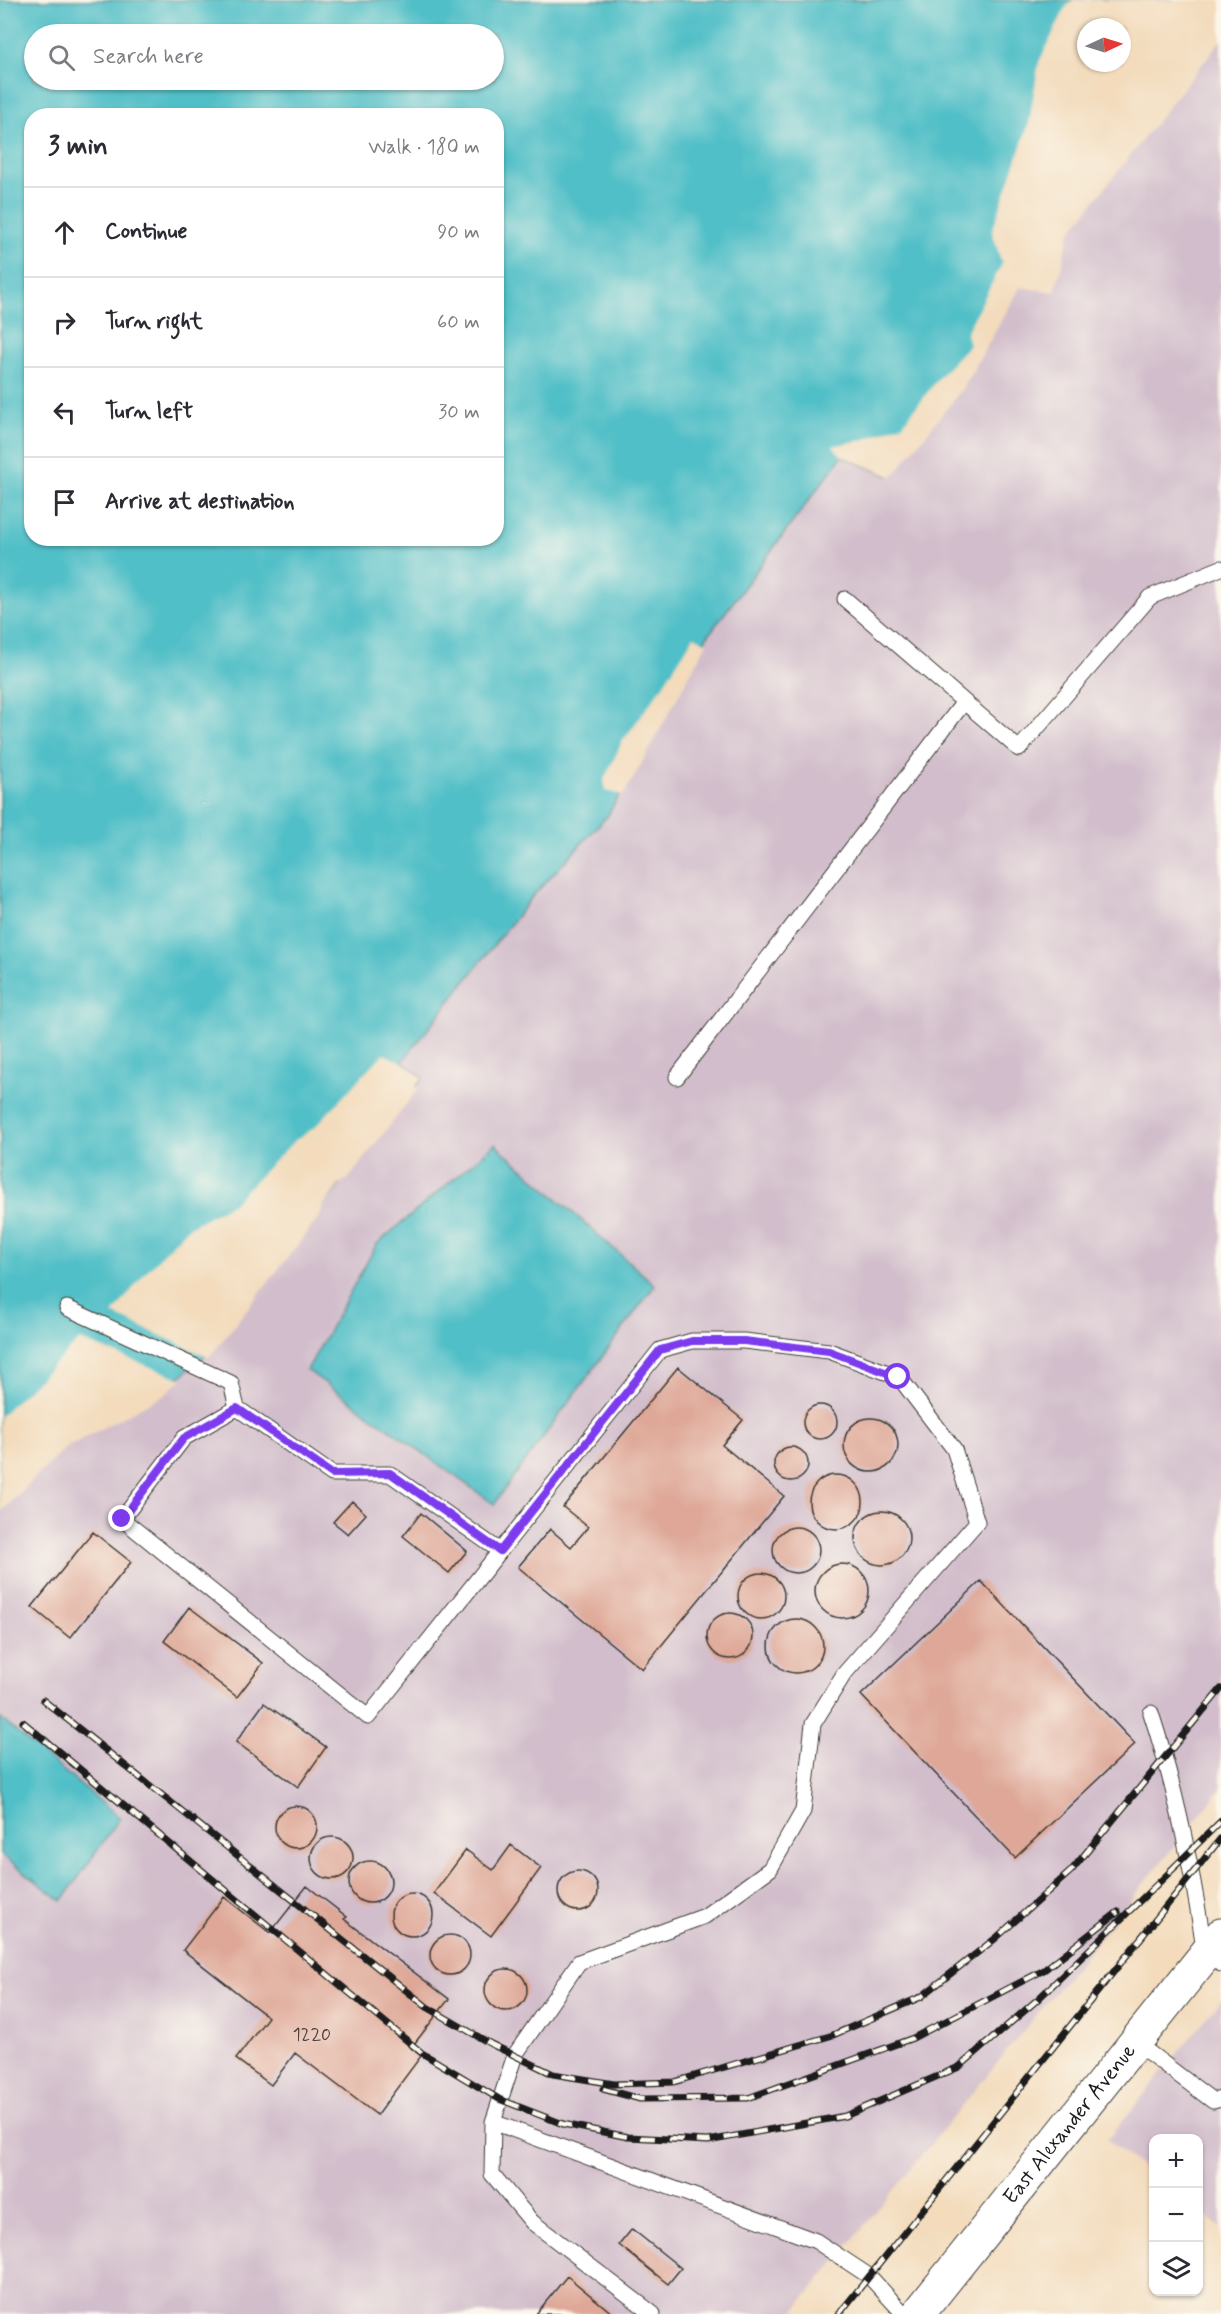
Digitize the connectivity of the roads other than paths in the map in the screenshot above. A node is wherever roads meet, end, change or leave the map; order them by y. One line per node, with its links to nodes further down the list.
1 (1221, 568): 3 (lane)
2 (845, 599): 3 (lane)
3 (964, 702): 4 (lane)
4 (677, 1077)
5 (67, 1308): 6 (lane)
6 (237, 1408): 7 (lane); 7 (lane)
7 (500, 1551): 12 (lane)
8 (1151, 1713): 9 (lane)
9 (1216, 1951): 10 (street, East Alexander Avenue)
10 (1136, 2042): 11 (lane); 15 (street, East Alexander Avenue)
11 (1221, 2099)
12 (493, 2122): 13 (lane); 14 (lane)
13 (652, 2314)
14 (904, 2314)
15 (918, 2314)

